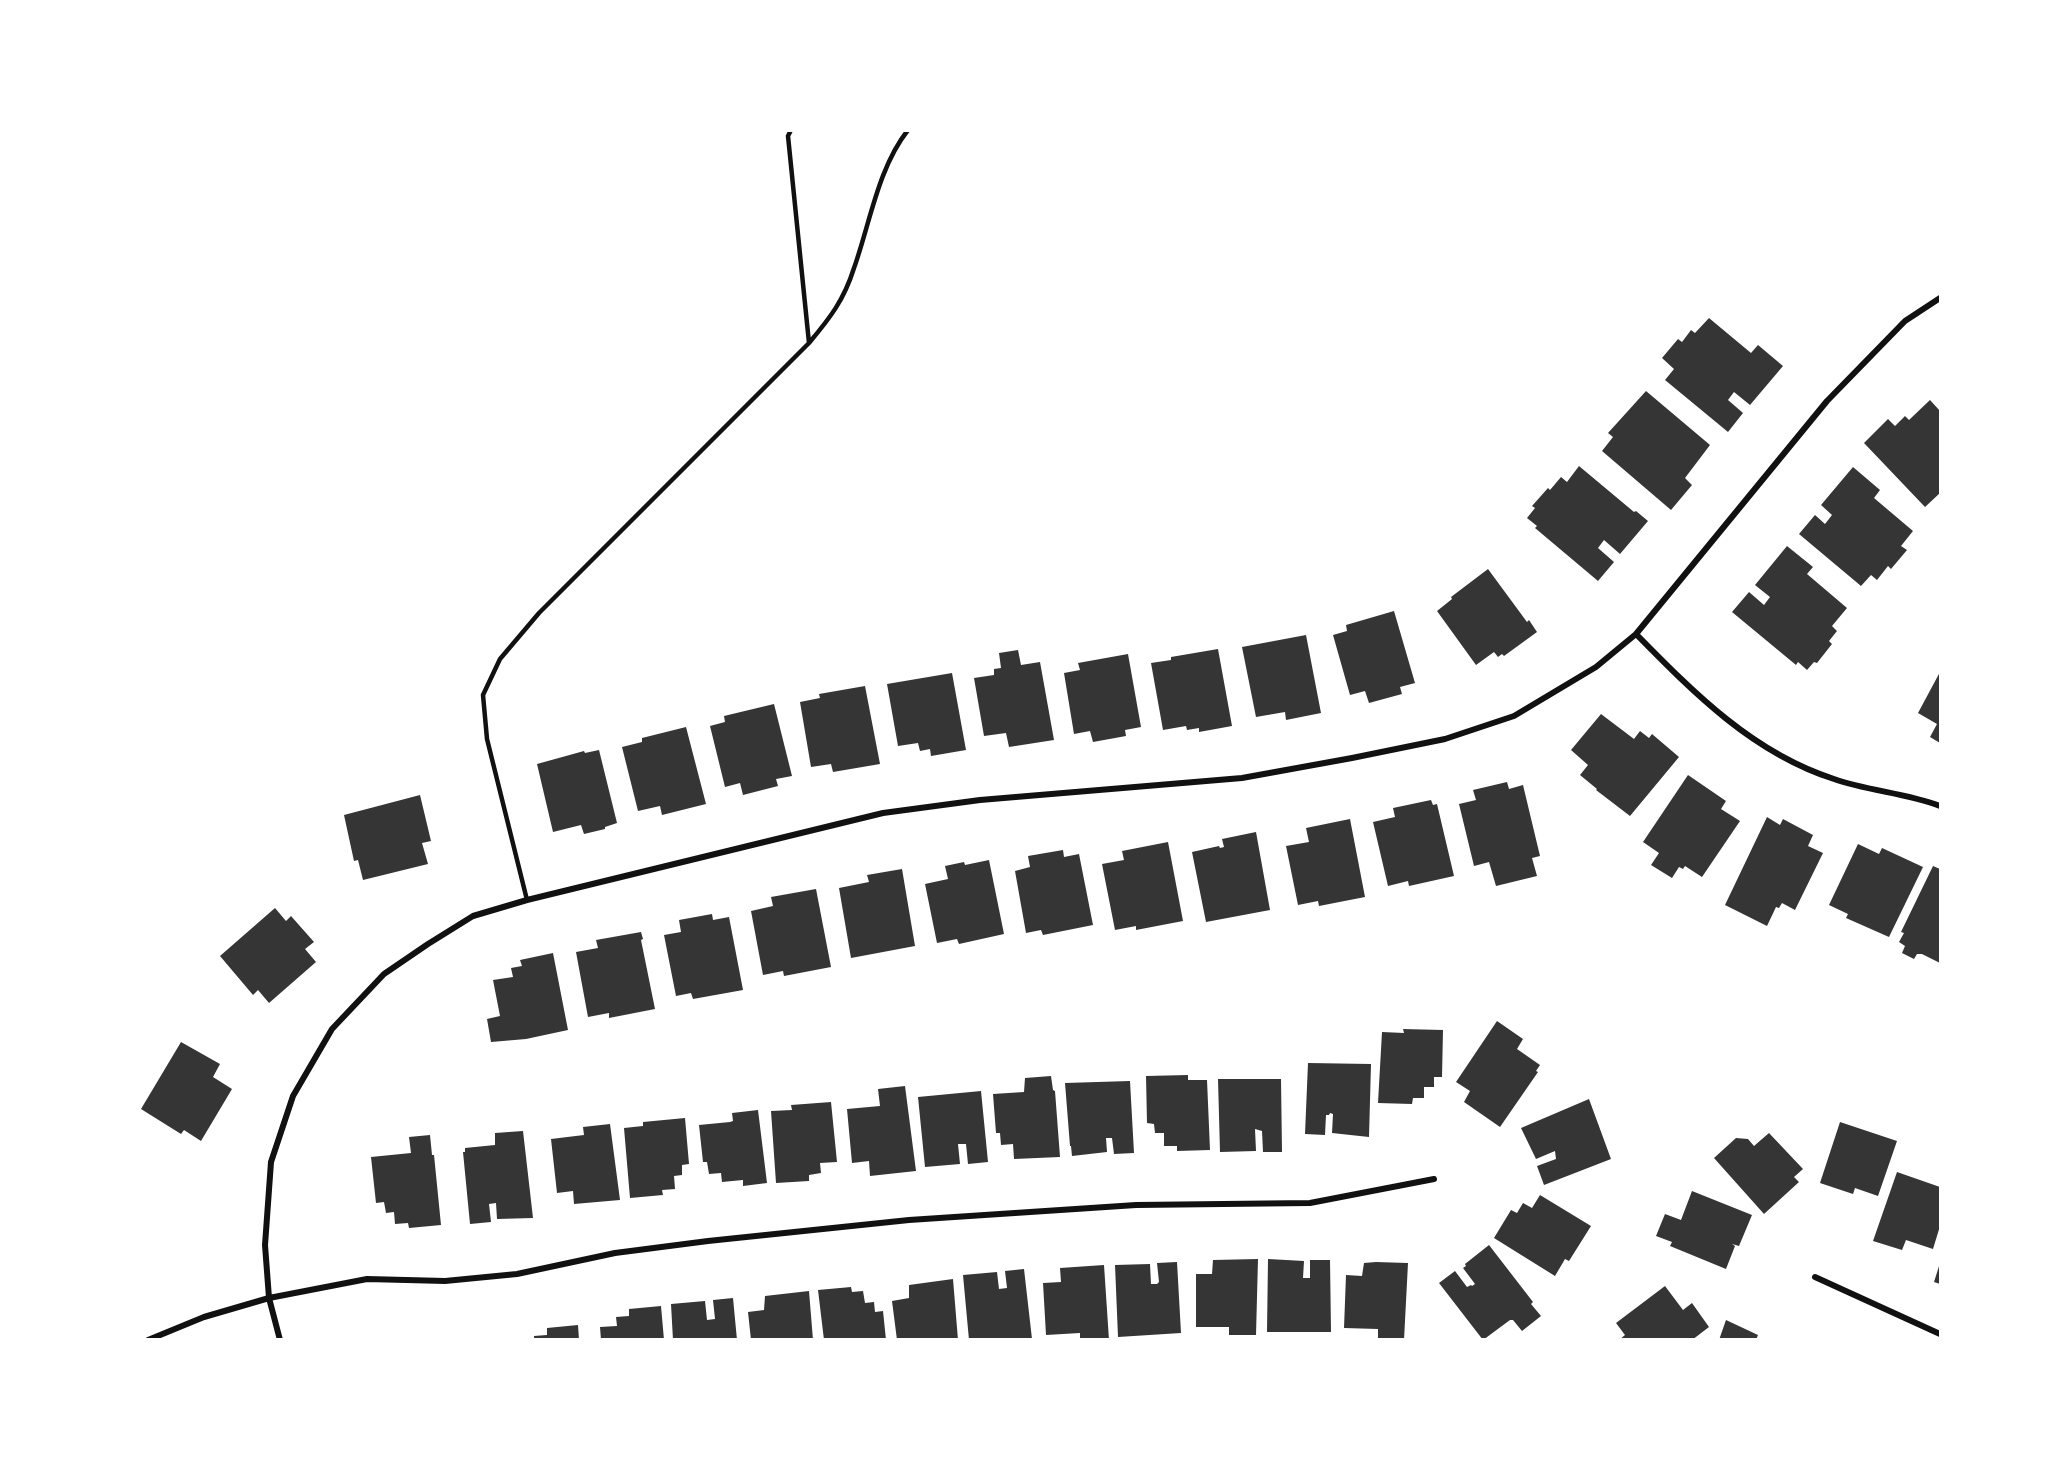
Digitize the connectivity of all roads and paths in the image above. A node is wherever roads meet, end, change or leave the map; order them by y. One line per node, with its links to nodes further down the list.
1 (790, 130): 4 (lane)
2 (908, 130): 4 (lane)
3 (1941, 298): 5 (street)
4 (809, 343): 7 (lane)
5 (1636, 634): 6 (street); 7 (street)
6 (1941, 806)
7 (527, 900): 10 (street)
8 (1434, 1179): 10 (street)
9 (1815, 1277): 11 (street)
10 (269, 1298): 12 (street); 13 (street)
11 (1941, 1334)
12 (148, 1340)
13 (280, 1340)

